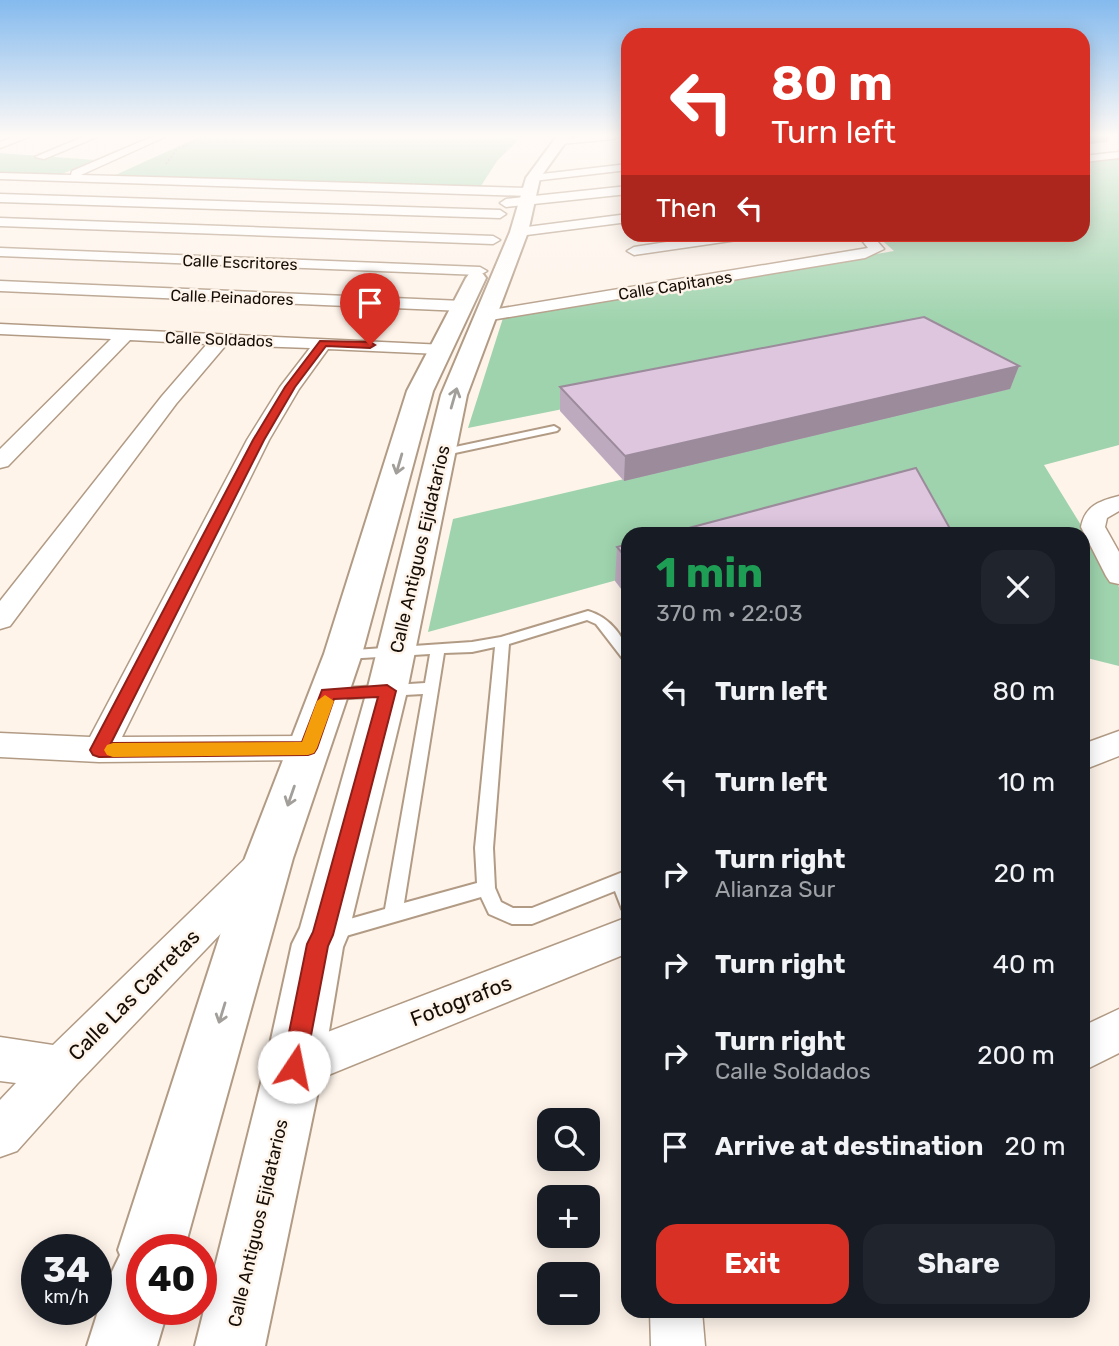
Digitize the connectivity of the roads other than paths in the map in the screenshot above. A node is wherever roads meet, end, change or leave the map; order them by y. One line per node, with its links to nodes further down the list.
1 (36, 199): 10 (street)
2 (138, 199): 10 (street)
3 (327, 199): 11 (street)
4 (418, 199): 11 (street)
5 (476, 199): 15 (street)
6 (492, 199): 21 (street, Calle Escritores)
7 (521, 199): 26 (street, Calle Antiguos Ejidatarios)
8 (521, 199): 26 (street, Calle Antiguos Ejidatarios)
9 (557, 199): 12 (street)
10 (134, 201): 11 (street); 14 (street)
11 (318, 207): 15 (street)
12 (621, 216)
13 (0, 222): 14 (street)
14 (90, 225): 15 (street); 20 (street)
15 (288, 233): 21 (street)
16 (633, 242): 22 (street)
17 (726, 242): 22 (street)
18 (870, 242): 22 (street, Calle Capitanes)
19 (0, 252): 20 (street, Calle Escritores)
20 (41, 253): 21 (street, Calle Escritores); 23 (street)
21 (258, 262): 25 (street)
22 (636, 271): 26 (street, Calle Capitanes)
23 (0, 275)
24 (0, 286): 25 (street, Calle Peinadores)
25 (212, 308): 26 (street, Calle Peinadores); 29 (street)
26 (474, 311): 32 (street, Calle Antiguos Ejidatarios); 34 (street, Calle Antiguos Ejidatarios, one-way to 26)
27 (2, 330): 28 (street, Calle Soldados)
28 (125, 335): 29 (street, Calle Soldados); 35 (street)
29 (182, 338): 30 (street, Calle Soldados)
30 (221, 339): 31 (street, Calle Soldados); 38 (street)
31 (324, 343): 32 (street, Calle Soldados); 49 (street)
32 (439, 349): 42 (street, Calle Antiguos Ejidatarios, one-way to 42)
33 (554, 429): 34 (lane)
34 (441, 453): 43 (street, Calle Antiguos Ejidatarios)
35 (0, 461)
36 (1117, 503): 37 (street)
37 (1119, 576)
38 (0, 620)
39 (502, 641): 40 (lane); 41 (lane); 53 (lane)
40 (621, 647)
41 (438, 649): 43 (lane); 44 (lane)
42 (343, 654): 43 (lane); 45 (street, Calle Antiguos Ejidatarios)
43 (392, 671): 44 (lane); 45 (lane); 55 (street, Calle Antiguos Ejidatarios)
44 (431, 688): 54 (lane)
45 (328, 694): 48 (street, Calle Antiguos Ejidatarios)
46 (1119, 743): 50 (street)
47 (0, 745): 49 (street)
48 (308, 748): 49 (street); 51 (street, Calle Antiguos Ejidatarios, one-way to 51)
49 (99, 750)
50 (1090, 754)
51 (269, 858): 61 (street, Calle Las Carretas); 63 (street, Calle Antiguos Ejidatarios, one-way to 63)
52 (621, 880): 53 (lane)
53 (486, 888): 54 (lane)
54 (393, 915): 55 (lane)
55 (323, 935): 60 (street, Calle Antiguos Ejidatarios)
56 (621, 938): 60 (street, Fotografos)
57 (1119, 1030): 58 (street)
58 (1090, 1045)
59 (0, 1059): 61 (street)
60 (294, 1067): 67 (street, Calle Antiguos Ejidatarios)
61 (61, 1068): 62 (street, Calle Las Carretas)
62 (0, 1134)
63 (156, 1234)
64 (676, 1318): 68 (street)
65 (128, 1325): 66 (street)
66 (122, 1346)
67 (230, 1346)
68 (678, 1346)

